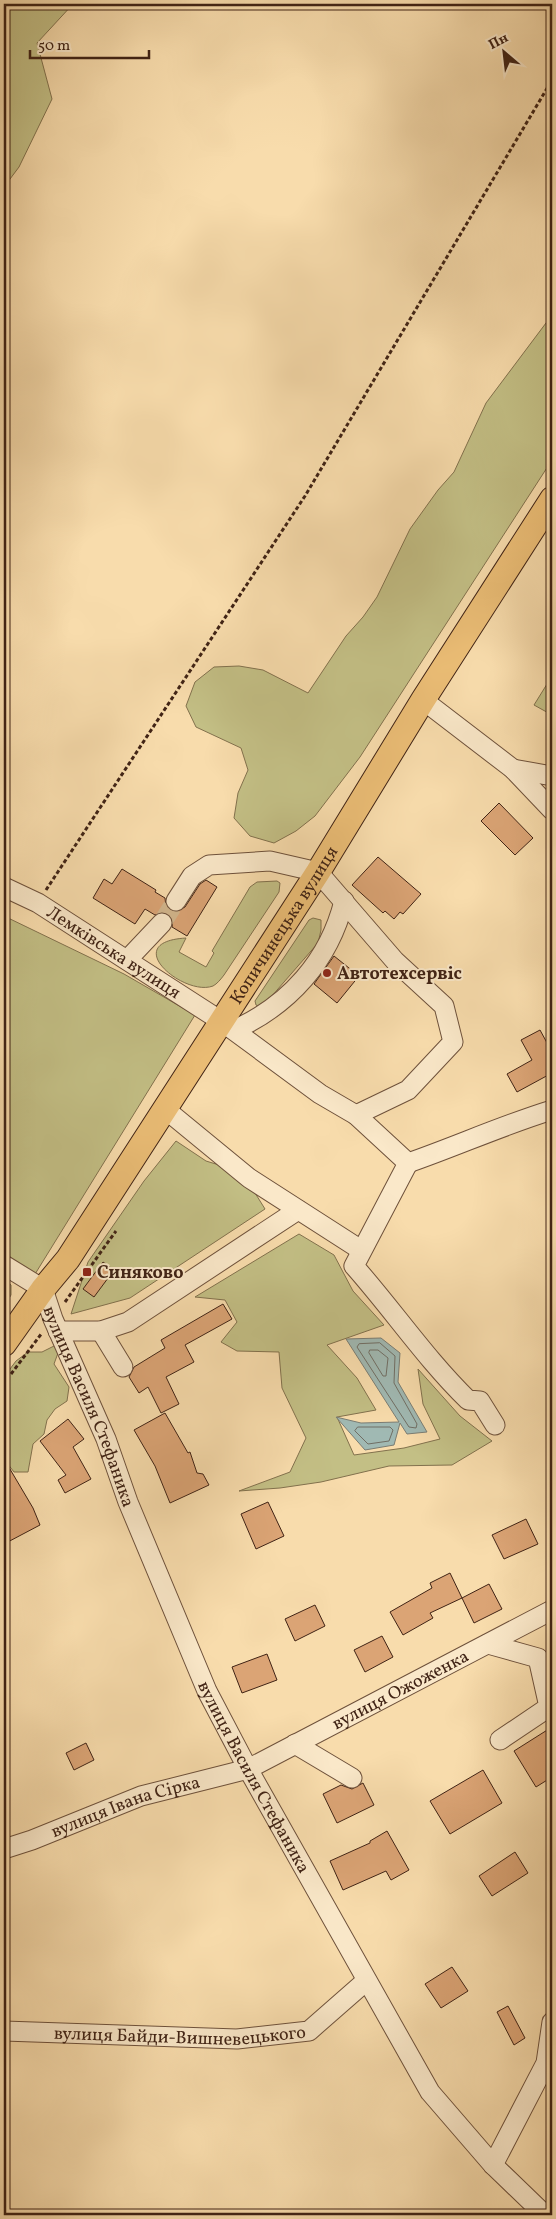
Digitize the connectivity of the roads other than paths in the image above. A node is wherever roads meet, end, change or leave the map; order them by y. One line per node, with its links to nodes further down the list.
1 (552, 499): 4 (main road, Копичинецька вулиця)
2 (552, 512): 4 (main road)
3 (552, 520): 4 (main road)
4 (527, 537): 5 (main road, Копичинецька вулиця)
5 (423, 700): 6 (street); 9 (main road, Копичинецька вулиця)
6 (513, 769): 7 (street); 8 (street)
7 (552, 776)
8 (552, 810)
9 (318, 872): 11 (street); 12 (street); 15 (main road, Копичинецька вулиця)
10 (4, 887): 14 (street, Лемківська вулиця)
11 (176, 901)
12 (344, 901): 15 (street); 18 (street)
13 (162, 923): 14 (street)
14 (128, 959): 15 (street, Лемківська вулиця)
15 (227, 1026): 16 (main road, Копичинецька вулиця); 18 (street, Лемківська вулиця)
16 (165, 1109): 20 (street); 23 (main road, Копичинецька вулиця)
17 (552, 1110): 19 (street)
18 (356, 1115): 19 (street, Лемківська вулиця)
19 (408, 1163): 21 (street)
20 (298, 1210): 21 (street); 25 (street)
21 (361, 1250): 28 (street)
22 (4, 1265): 23 (street)
23 (43, 1289): 24 (street, вулиця Василя Стефаника); 26 (main road, Копичинецька вулиця)
24 (58, 1331): 25 (street); 33 (street, вулиця Василя Стефаника)
25 (101, 1331): 27 (street)
26 (4, 1344)
27 (123, 1367)
28 (494, 1425)
29 (552, 1610): 30 (street, вулиця Ожоженка)
30 (488, 1644): 31 (street); 32 (street, вулиця Ожоженка)
31 (500, 1740)
32 (295, 1744): 33 (street, вулиця Ожоженка); 34 (street)
33 (248, 1769): 35 (street, вулиця Івана Сірка); 36 (street, вулиця Василя Стефаника)
34 (352, 1778)
35 (4, 1849)
36 (366, 1981): 38 (street, вулиця Байди-Вишневецького); 39 (street, вулиця Василя Стефаника)
37 (552, 2022): 39 (street)
38 (4, 2031)
39 (493, 2165): 40 (street, вулиця Василя Стефаника)
40 (545, 2215)

